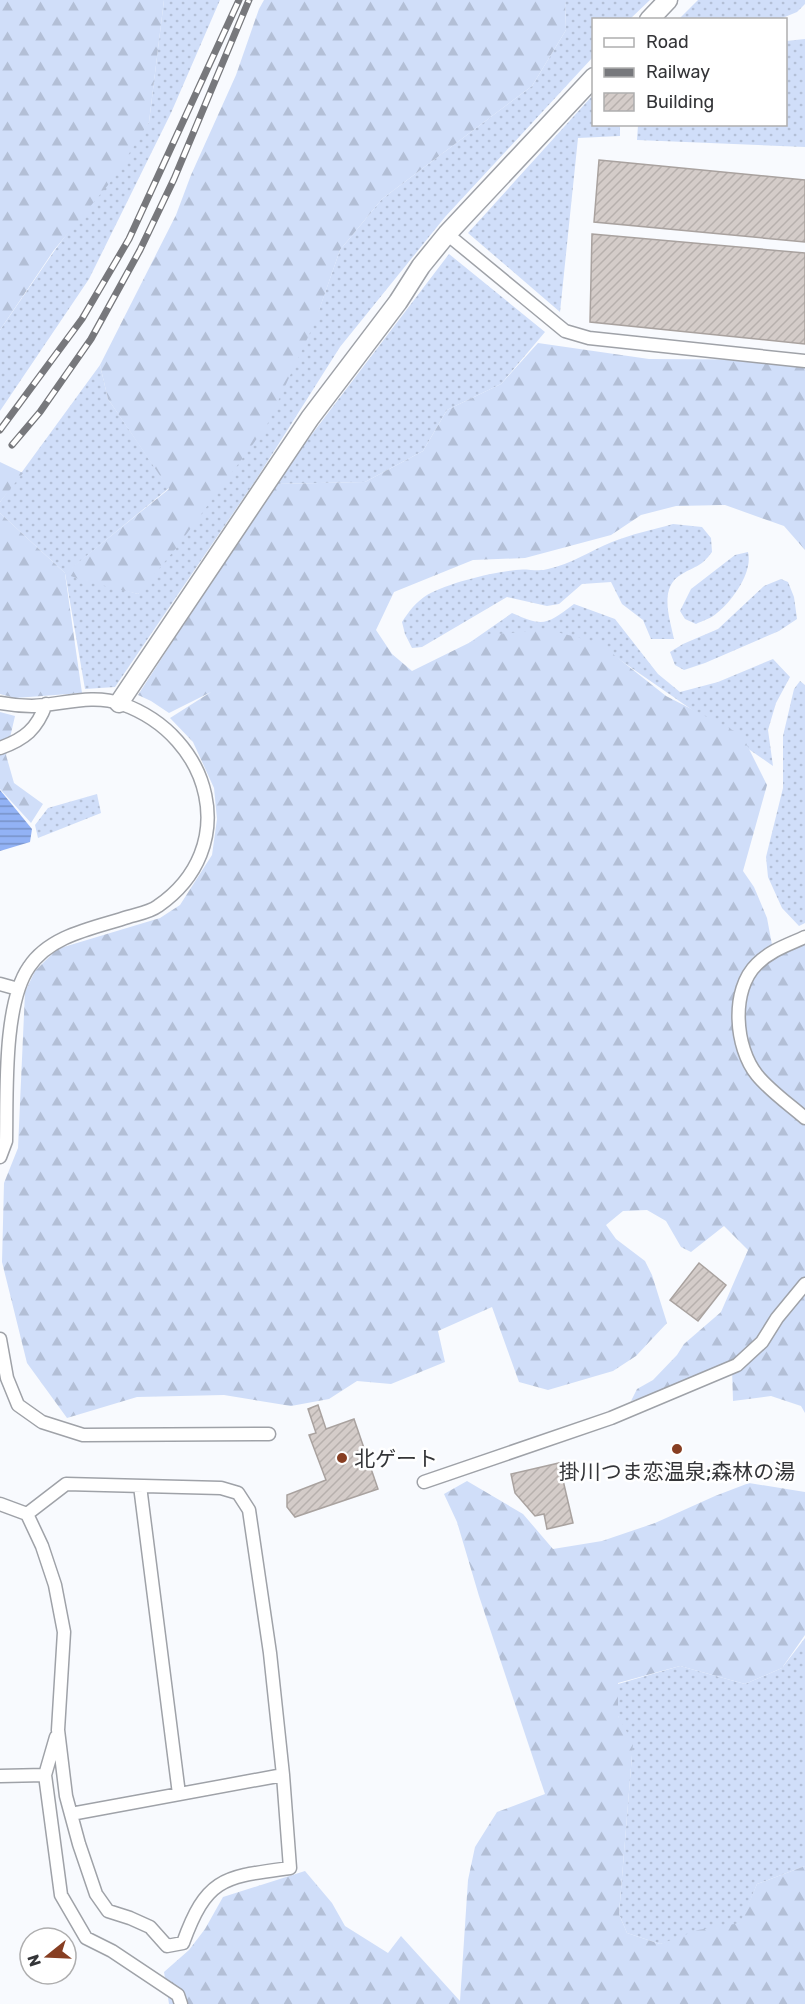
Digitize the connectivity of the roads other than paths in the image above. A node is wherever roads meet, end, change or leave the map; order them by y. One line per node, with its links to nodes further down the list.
1 (668, 0): 2 (street)
2 (651, 18)
3 (592, 79): 4 (street)
4 (447, 234): 5 (street); 7 (street)
5 (805, 361)
6 (0, 703): 8 (street)
7 (119, 703): 8 (street); 12 (street)
8 (46, 705): 9 (street)
9 (0, 748)
10 (805, 937): 13 (street)
11 (0, 984): 12 (street)
12 (18, 989): 14 (street)
13 (805, 1118)
14 (0, 1157)
15 (805, 1284): 20 (street)
16 (0, 1339): 17 (street)
17 (7, 1378): 18 (street); 19 (street)
18 (0, 1391)
19 (269, 1434)
20 (424, 1482)
21 (140, 1486): 23 (street); 26 (street); 28 (street)
22 (0, 1504): 23 (street)
23 (27, 1514): 24 (street)
24 (58, 1730): 25 (street); 29 (street)
25 (45, 1775): 27 (street); 30 (street)
26 (283, 1775): 28 (street); 29 (street)
27 (0, 1776)
28 (178, 1794): 29 (street)
29 (71, 1814)
30 (181, 2004)

